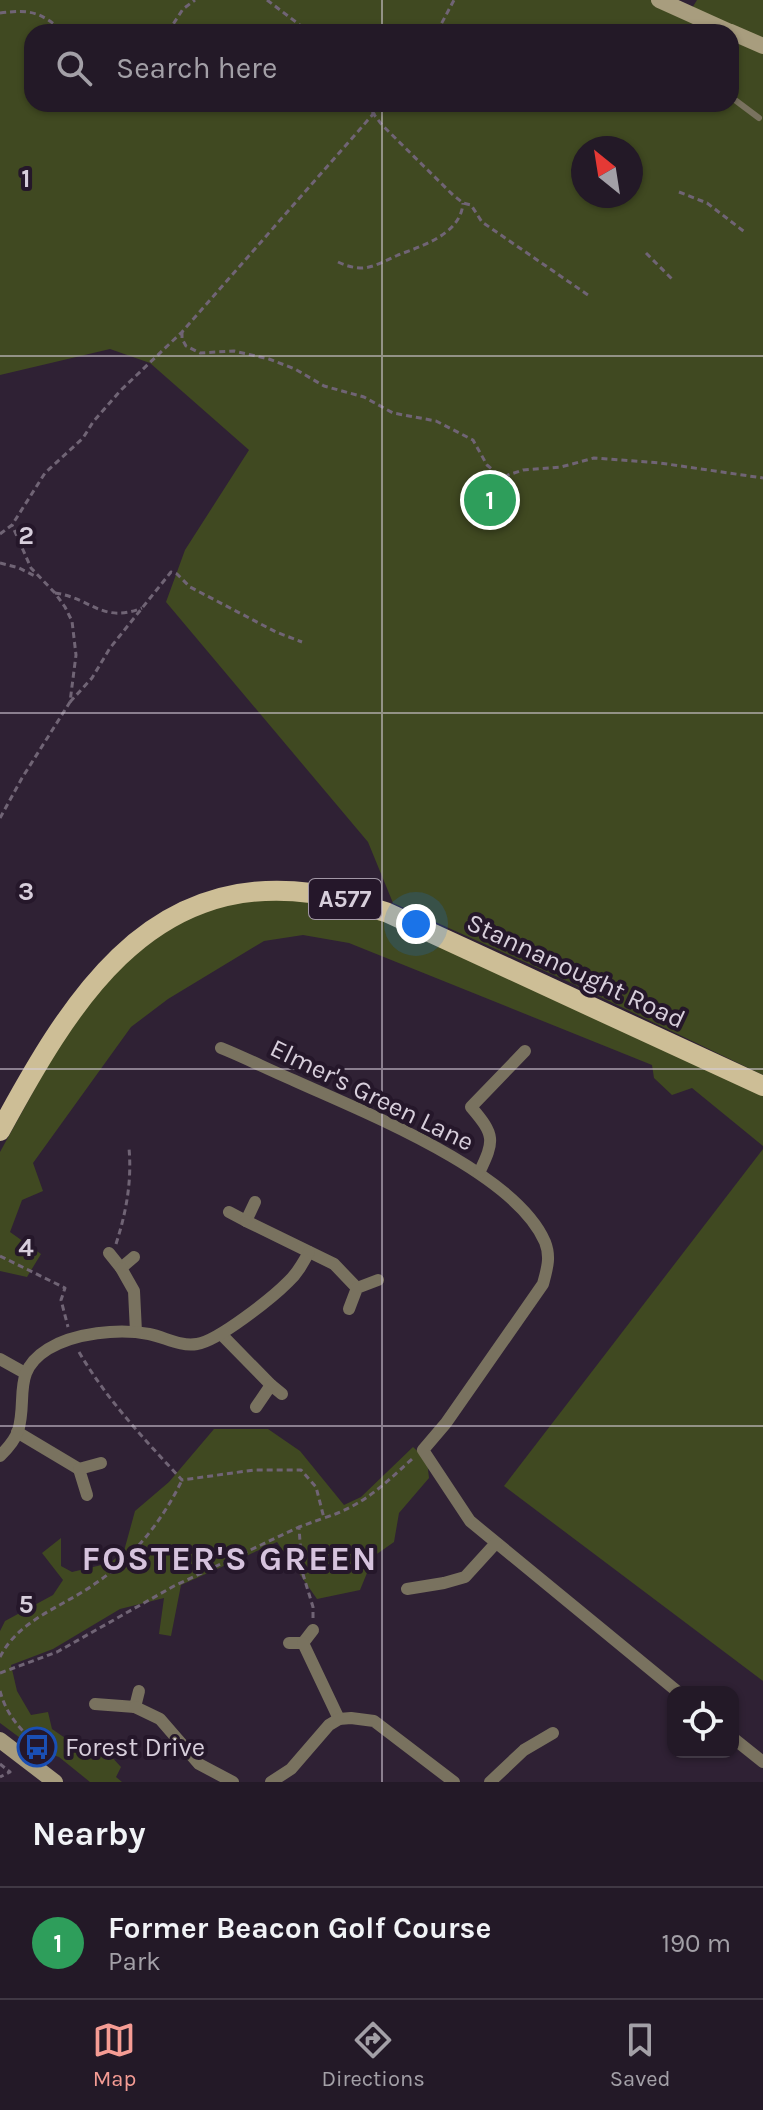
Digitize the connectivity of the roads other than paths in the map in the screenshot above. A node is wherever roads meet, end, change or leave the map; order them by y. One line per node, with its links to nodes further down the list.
1 (659, 0): 2 (street)
2 (699, 24)
3 (739, 36): 4 (street)
4 (763, 46)
5 (739, 103): 6 (lane)
6 (759, 118)
7 (221, 1048): 11 (street, Elmer's Green Lane)
8 (525, 1051): 11 (street)
9 (763, 1086): 10 (main road, Stannanought Road / A577)
10 (0, 1131)
11 (479, 1173): 34 (street, Elmer's Green Lane)
12 (255, 1202): 14 (street)
13 (229, 1212): 14 (street)
14 (246, 1221): 15 (street)
15 (309, 1252): 20 (street); 23 (street)
16 (109, 1253): 18 (street)
17 (134, 1257): 18 (street)
18 (121, 1268): 22 (street)
19 (378, 1280): 20 (street)
20 (357, 1288): 21 (street)
21 (349, 1309)
22 (136, 1332): 23 (street); 25 (street)
23 (221, 1334): 26 (street)
24 (0, 1359): 25 (street)
25 (25, 1373): 29 (street)
26 (271, 1385): 27 (street); 28 (street)
27 (282, 1394)
28 (256, 1407)
29 (17, 1432): 30 (street); 32 (street)
30 (0, 1456)
31 (101, 1463): 32 (street)
32 (79, 1469): 33 (street)
33 (87, 1495)
34 (496, 1543): 35 (street); 39 (street)
35 (407, 1589)
36 (313, 1630): 38 (street)
37 (289, 1643): 38 (street)
38 (303, 1643): 43 (street)
39 (671, 1686)
40 (139, 1691): 42 (street)
41 (95, 1704): 42 (street)
42 (135, 1707): 49 (street)
43 (339, 1719): 50 (street); 51 (street)
44 (553, 1733): 52 (street)
45 (0, 1740): 48 (street)
46 (739, 1743): 47 (street)
47 (763, 1762)
48 (55, 1782)
49 (233, 1782)
50 (271, 1782)
51 (454, 1782)
52 (490, 1782)

